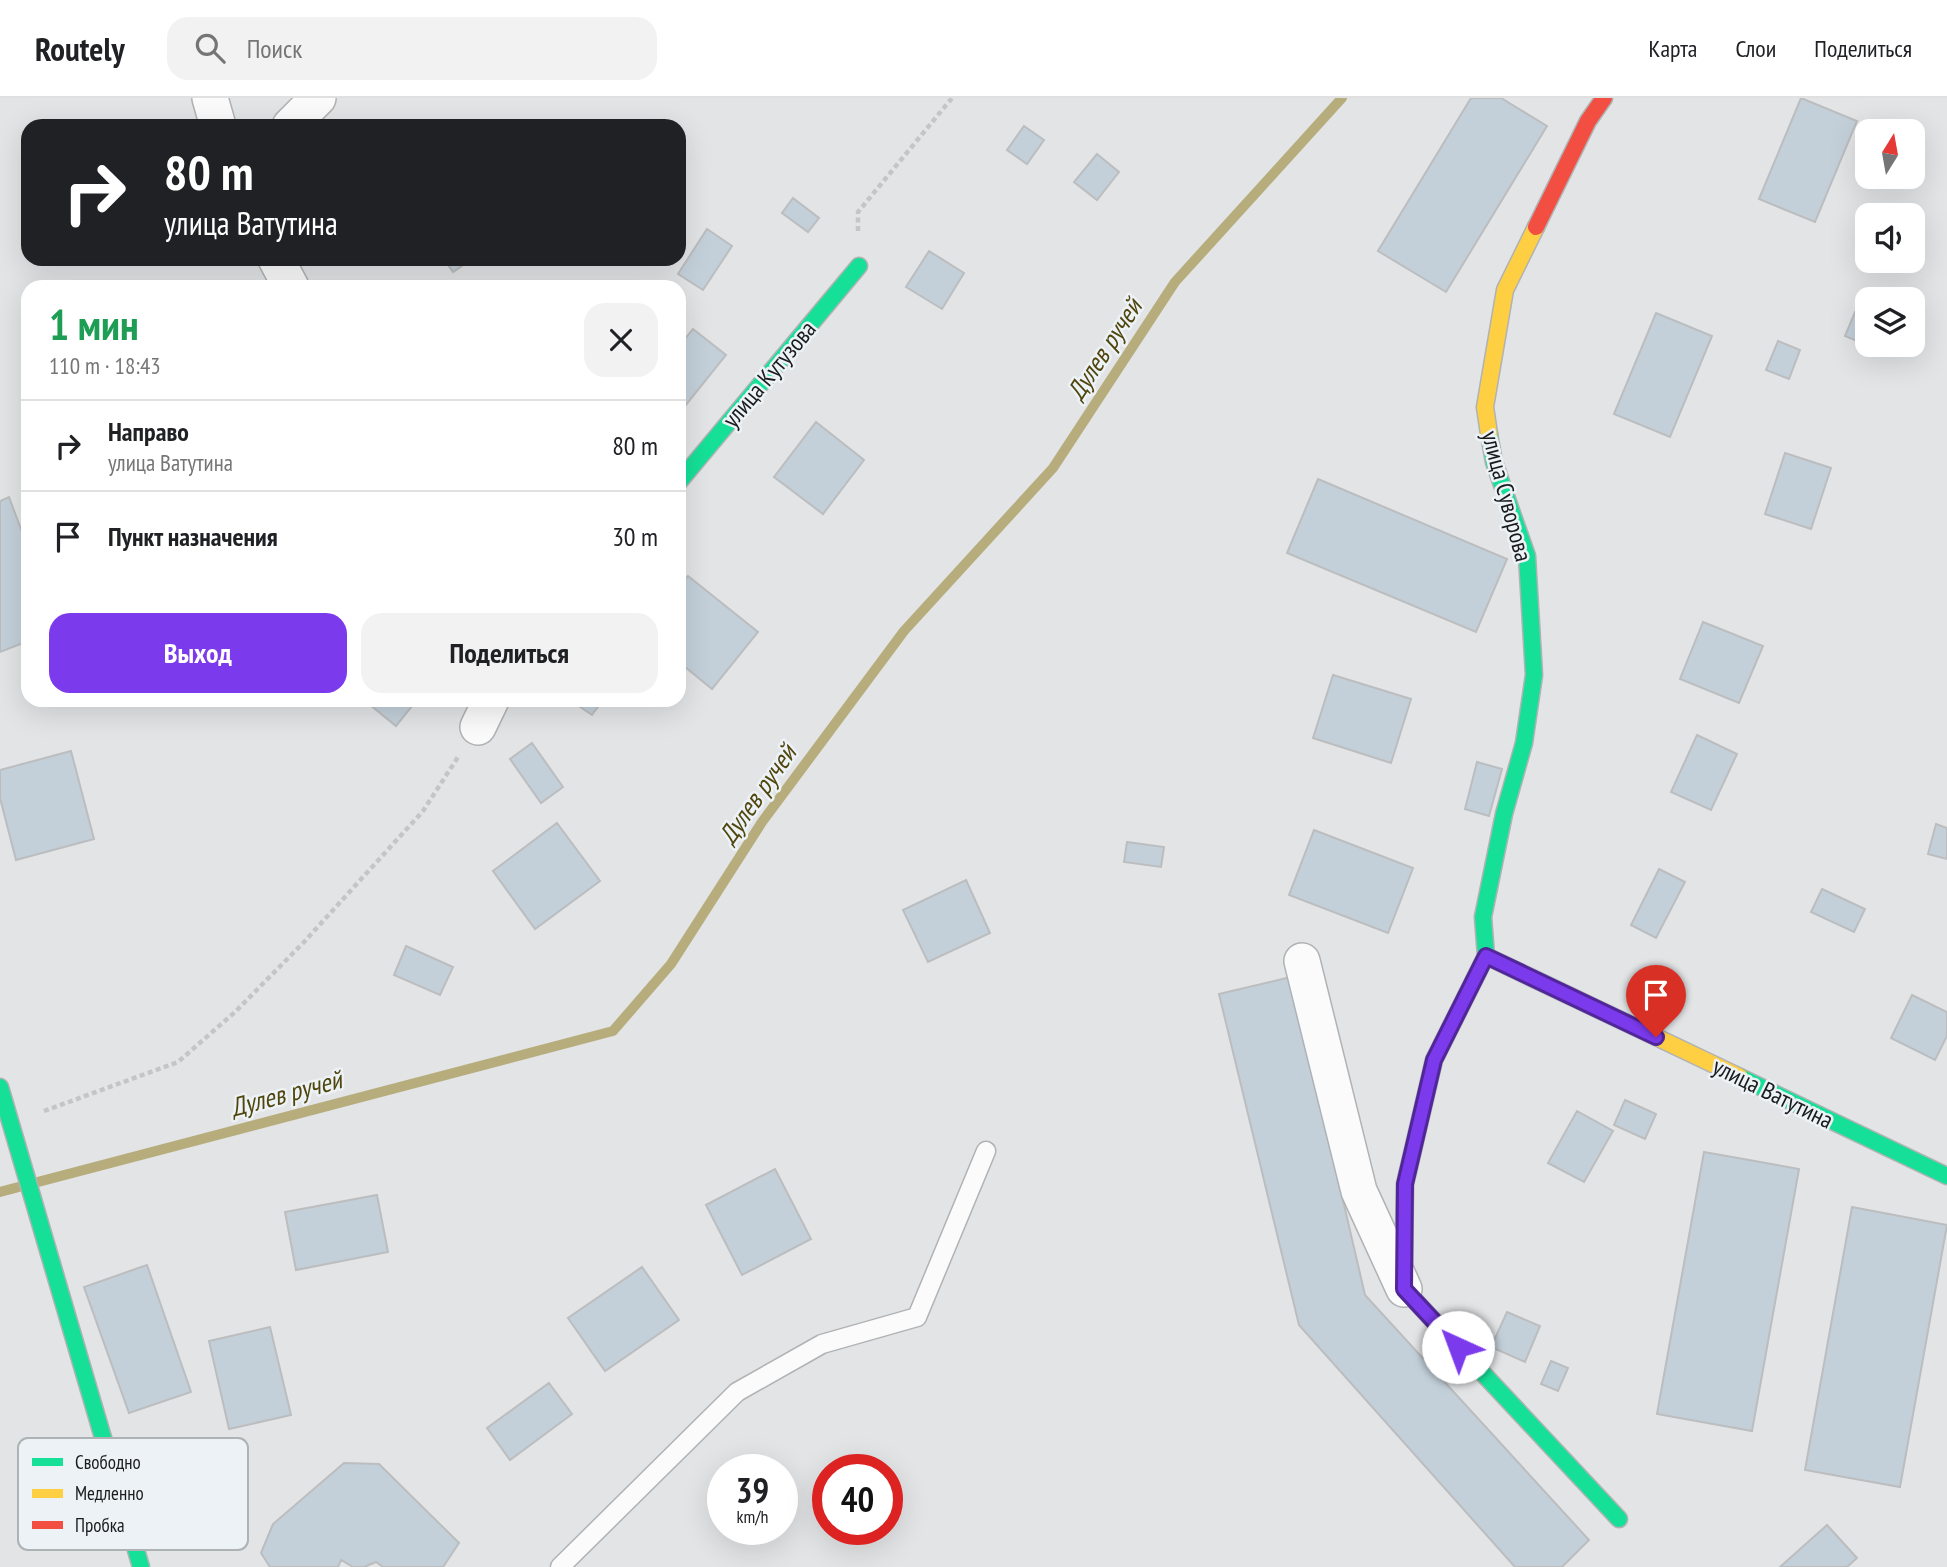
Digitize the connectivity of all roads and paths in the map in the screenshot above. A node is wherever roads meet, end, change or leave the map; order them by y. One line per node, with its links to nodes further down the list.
1 (209, 98): 5 (street)
2 (318, 98): 6 (street)
3 (952, 98): 7 (path)
4 (1604, 98): 10 (street, улица Суворова)
5 (216, 119)
6 (297, 119)
7 (859, 266): 8 (street, улица Кутузова)
8 (686, 474)
9 (485, 714): 13 (path)
10 (1486, 956): 15 (street, улица Ватутина); 16 (street)
11 (1302, 961): 16 (street)
12 (0, 1087): 13 (street)
13 (11, 1124): 17 (street)
14 (986, 1151): 21 (lane)
15 (1947, 1176)
16 (1404, 1289): 18 (street)
17 (103, 1438)
18 (1619, 1519)
19 (136, 1550): 20 (street)
20 (141, 1567)
21 (560, 1567)

